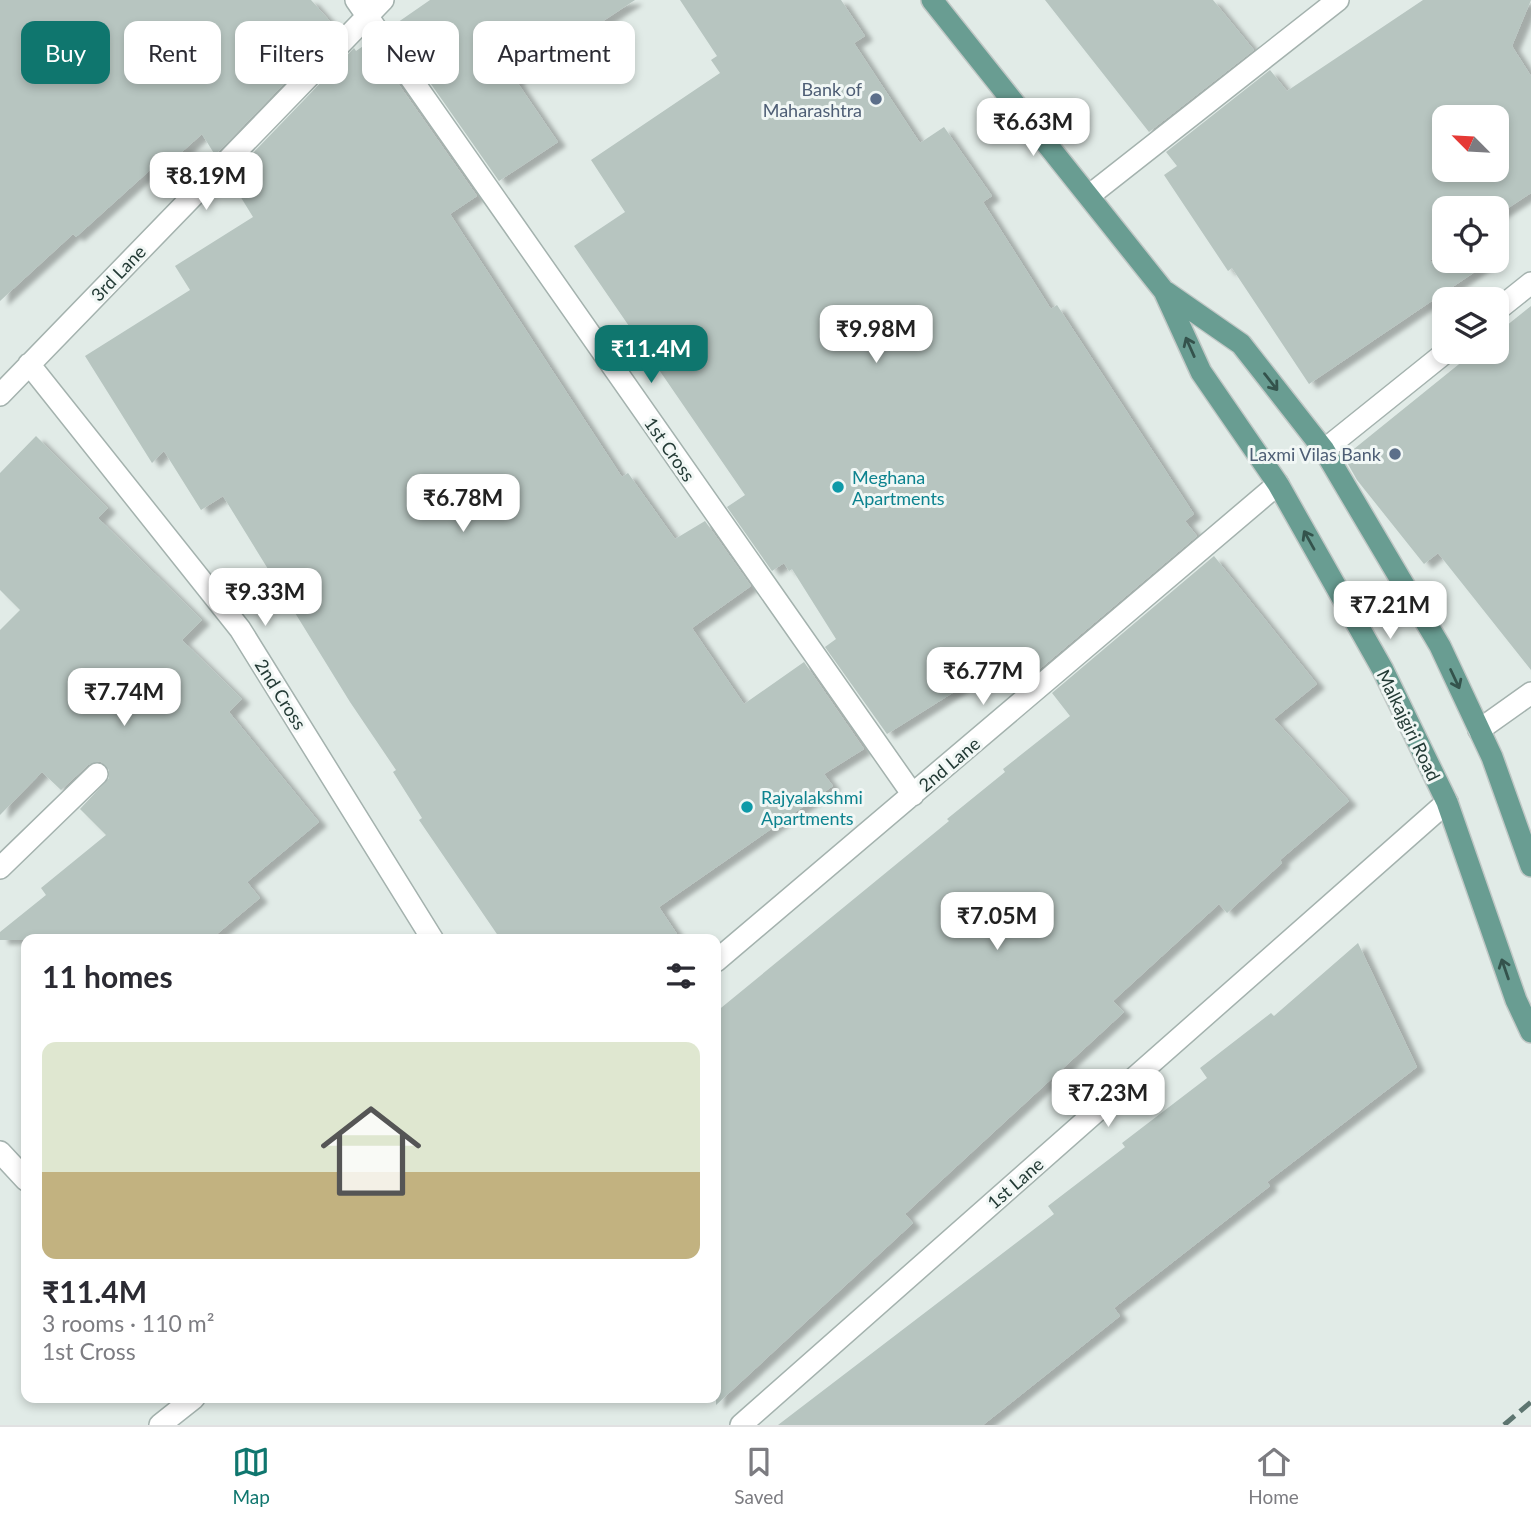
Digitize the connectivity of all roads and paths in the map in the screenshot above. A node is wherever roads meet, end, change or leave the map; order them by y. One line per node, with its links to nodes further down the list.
1 (932, 0): 4 (main road, Malkajgiri Road)
2 (1338, 0): 4 (street)
3 (369, 5): 9 (street, 3rd Lane); 16 (street, 1st Cross)
4 (1090, 195): 6 (main road, Malkajgiri Road)
5 (1531, 283): 7 (street)
6 (1164, 291): 11 (main road, Malkajgiri Road, one-way to 11); 12 (main road, Malkajgiri Road, one-way to 6)
7 (1509, 301)
8 (1432, 363): 11 (street)
9 (29, 364): 10 (street, 3rd Lane); 20 (street, 2nd Cross)
10 (0, 396)
11 (1324, 450): 14 (main road, Malkajgiri Road, one-way to 14)
12 (1278, 484): 16 (street, 2nd Lane); 17 (main road, Malkajgiri Road, one-way to 12)
13 (1531, 693): 14 (street)
14 (1479, 730): 18 (main road, Malkajgiri Road)
15 (97, 774): 19 (street)
16 (913, 795): 21 (street, 2nd Lane)
17 (1447, 802): 22 (main road, Malkajgiri Road, one-way to 17); 27 (street, 1st Lane)
18 (1531, 866)
19 (0, 868)
20 (429, 934)
21 (721, 957)
22 (1531, 1032)
23 (0, 1152): 24 (street)
24 (21, 1175)
25 (188, 1403): 26 (street)
26 (160, 1425)
27 (741, 1425)

